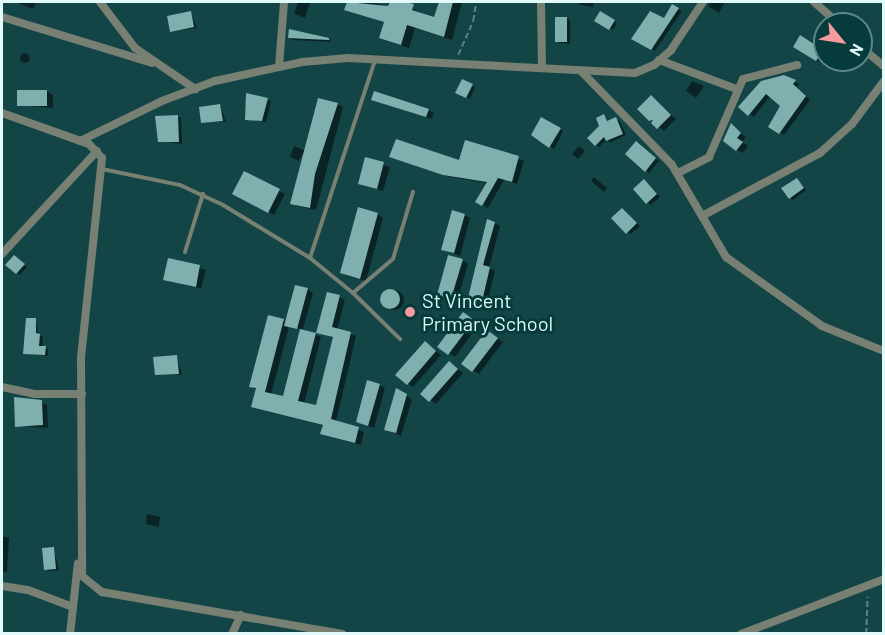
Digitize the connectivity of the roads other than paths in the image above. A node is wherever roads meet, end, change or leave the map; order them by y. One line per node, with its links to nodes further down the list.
1 (100, 2): 10 (street)
2 (284, 2): 12 (street)
3 (541, 2): 13 (street)
4 (703, 2): 9 (street)
5 (814, 2): 6 (street)
6 (825, 12)
7 (2, 17): 10 (street)
8 (375, 59): 12 (street); 13 (street); 28 (lane)
9 (659, 60): 14 (street); 17 (street)
10 (152, 63): 16 (street)
11 (797, 65): 17 (street)
12 (279, 67): 16 (street)
13 (542, 67): 14 (street)
14 (582, 72): 22 (street)
15 (884, 81): 25 (street)
16 (195, 89): 19 (street)
17 (736, 89): 22 (street)
18 (2, 113): 19 (street)
19 (80, 141): 20 (street)
20 (97, 151): 21 (street); 27 (street)
21 (100, 169): 24 (lane); 33 (street)
22 (678, 173): 25 (street)
23 (413, 192): 29 (lane)
24 (202, 194): 26 (lane); 28 (lane)
25 (702, 216): 31 (street)
26 (185, 252)
27 (2, 255)
28 (310, 258): 29 (lane)
29 (353, 293): 30 (lane)
30 (400, 339)
31 (884, 351)
32 (2, 387): 33 (street)
33 (82, 394): 34 (street)
34 (81, 546): 37 (street); 38 (street)
35 (884, 579): 42 (street)
36 (2, 586): 37 (street)
37 (73, 607): 39 (street)
38 (241, 615): 40 (street); 41 (street)
39 (70, 633)
40 (232, 633)
41 (341, 633)
42 (741, 633)

